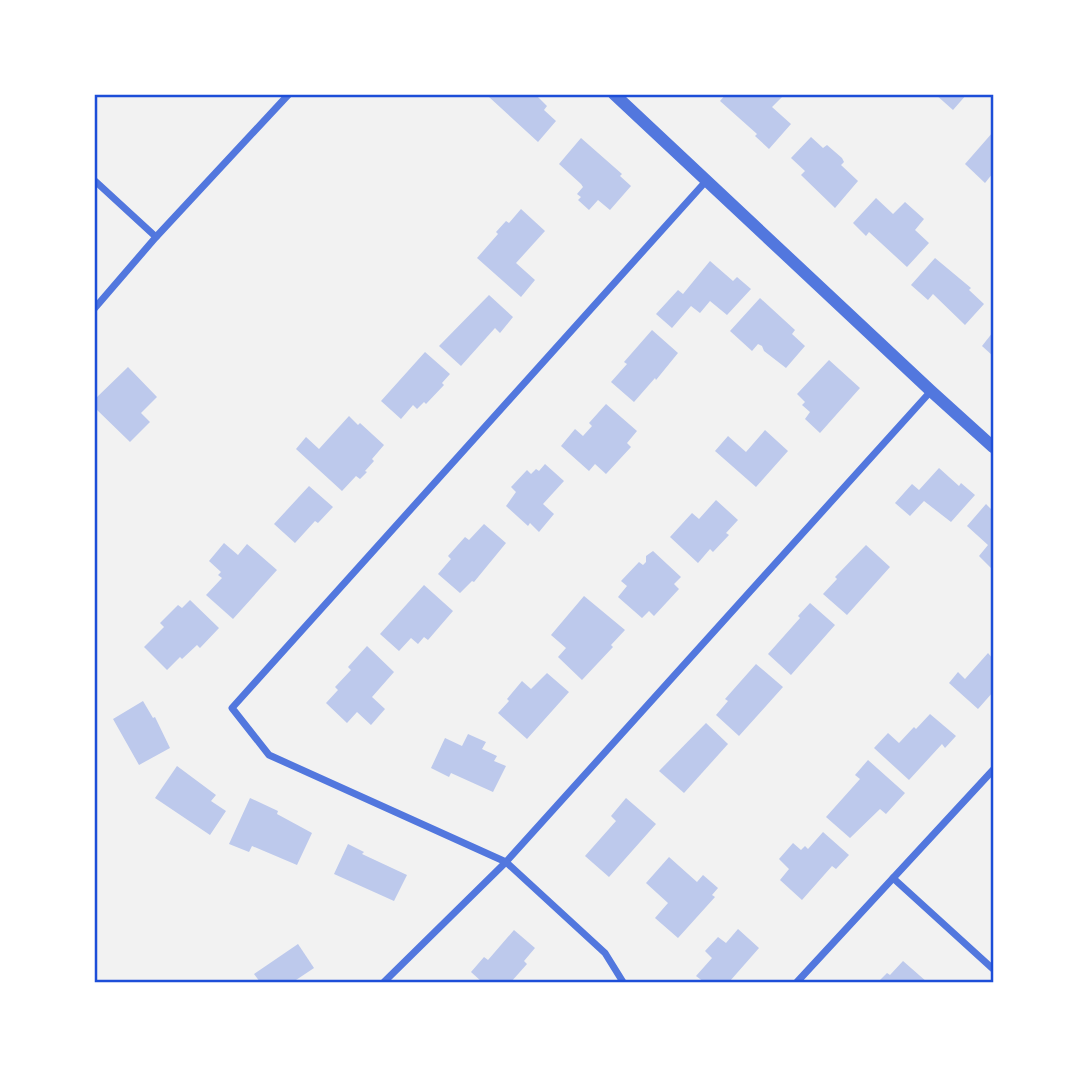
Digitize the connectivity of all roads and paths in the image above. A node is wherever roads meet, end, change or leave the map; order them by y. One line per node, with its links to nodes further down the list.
1 (289, 94): 5 (street)
2 (614, 94): 4 (street)
3 (94, 180): 5 (street)
4 (706, 180): 7 (street); 10 (street)
5 (156, 237): 6 (street)
6 (94, 309)
7 (931, 391): 8 (street); 10 (street)
8 (993, 447)
9 (993, 769): 11 (street)
10 (506, 862): 13 (street); 14 (street)
11 (893, 878): 12 (street); 15 (street)
12 (993, 969)
13 (384, 982)
14 (623, 982)
15 (797, 982)

